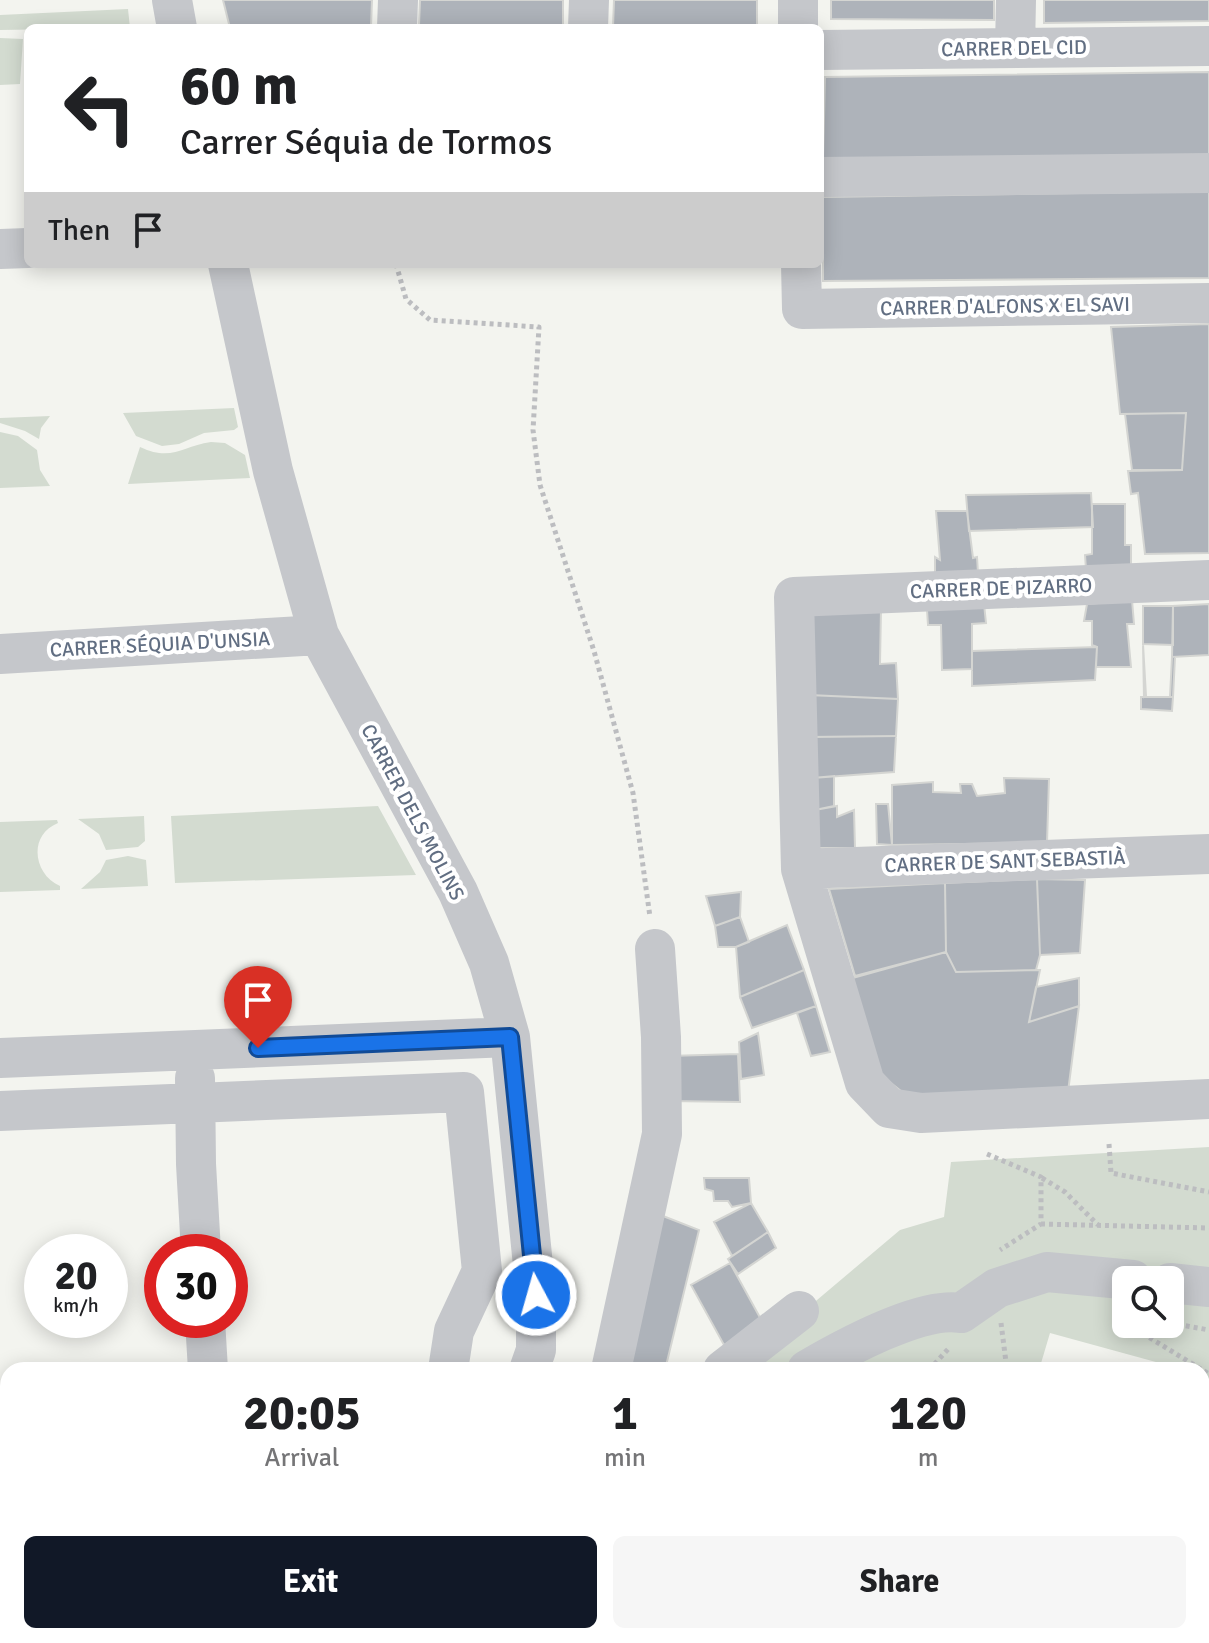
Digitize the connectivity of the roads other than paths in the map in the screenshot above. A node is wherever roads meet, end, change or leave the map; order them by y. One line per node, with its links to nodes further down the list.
1 (172, 0): 6 (street)
2 (398, 0): 7 (street)
3 (589, 0): 8 (street)
4 (798, 0): 9 (street)
5 (1016, 0): 11 (street)
6 (176, 24)
7 (397, 24)
8 (588, 24)
9 (798, 24)
10 (1209, 46): 11 (street, CARRER DEL CID)
11 (1015, 48): 12 (street, CARRER DEL CID)
12 (824, 50)
13 (1209, 173): 14 (street)
14 (824, 177)
15 (24, 248): 16 (street)
16 (0, 249)
17 (229, 268): 21 (street, CARRER DELS MOLINS)
18 (801, 268): 19 (street, CARRER D'ALFONS X EL SAVI)
19 (1209, 303)
20 (1209, 580): 24 (street, CARRER DE PIZARRO)
21 (319, 635): 22 (street, CARRER SÉQUIA D'UNSIA); 26 (street, CARRER DELS MOLINS)
22 (0, 654)
23 (1209, 854): 24 (street, CARRER DE SANT SEBASTIÀ)
24 (801, 869): 29 (street)
25 (655, 949): 41 (street)
26 (510, 1037): 27 (street); 40 (street, CARRER DELS MOLINS)
27 (195, 1050): 28 (street); 30 (street)
28 (0, 1058)
29 (1209, 1099)
30 (196, 1103): 31 (street); 32 (street); 39 (street)
31 (0, 1111)
32 (200, 1234)
33 (1112, 1278): 43 (street)
34 (1184, 1284): 35 (street)
35 (1209, 1287)
36 (799, 1311): 42 (street)
37 (206, 1338): 38 (street)
38 (208, 1362)
39 (449, 1362)
40 (532, 1362)
41 (613, 1362)
42 (733, 1362)
43 (821, 1362)

